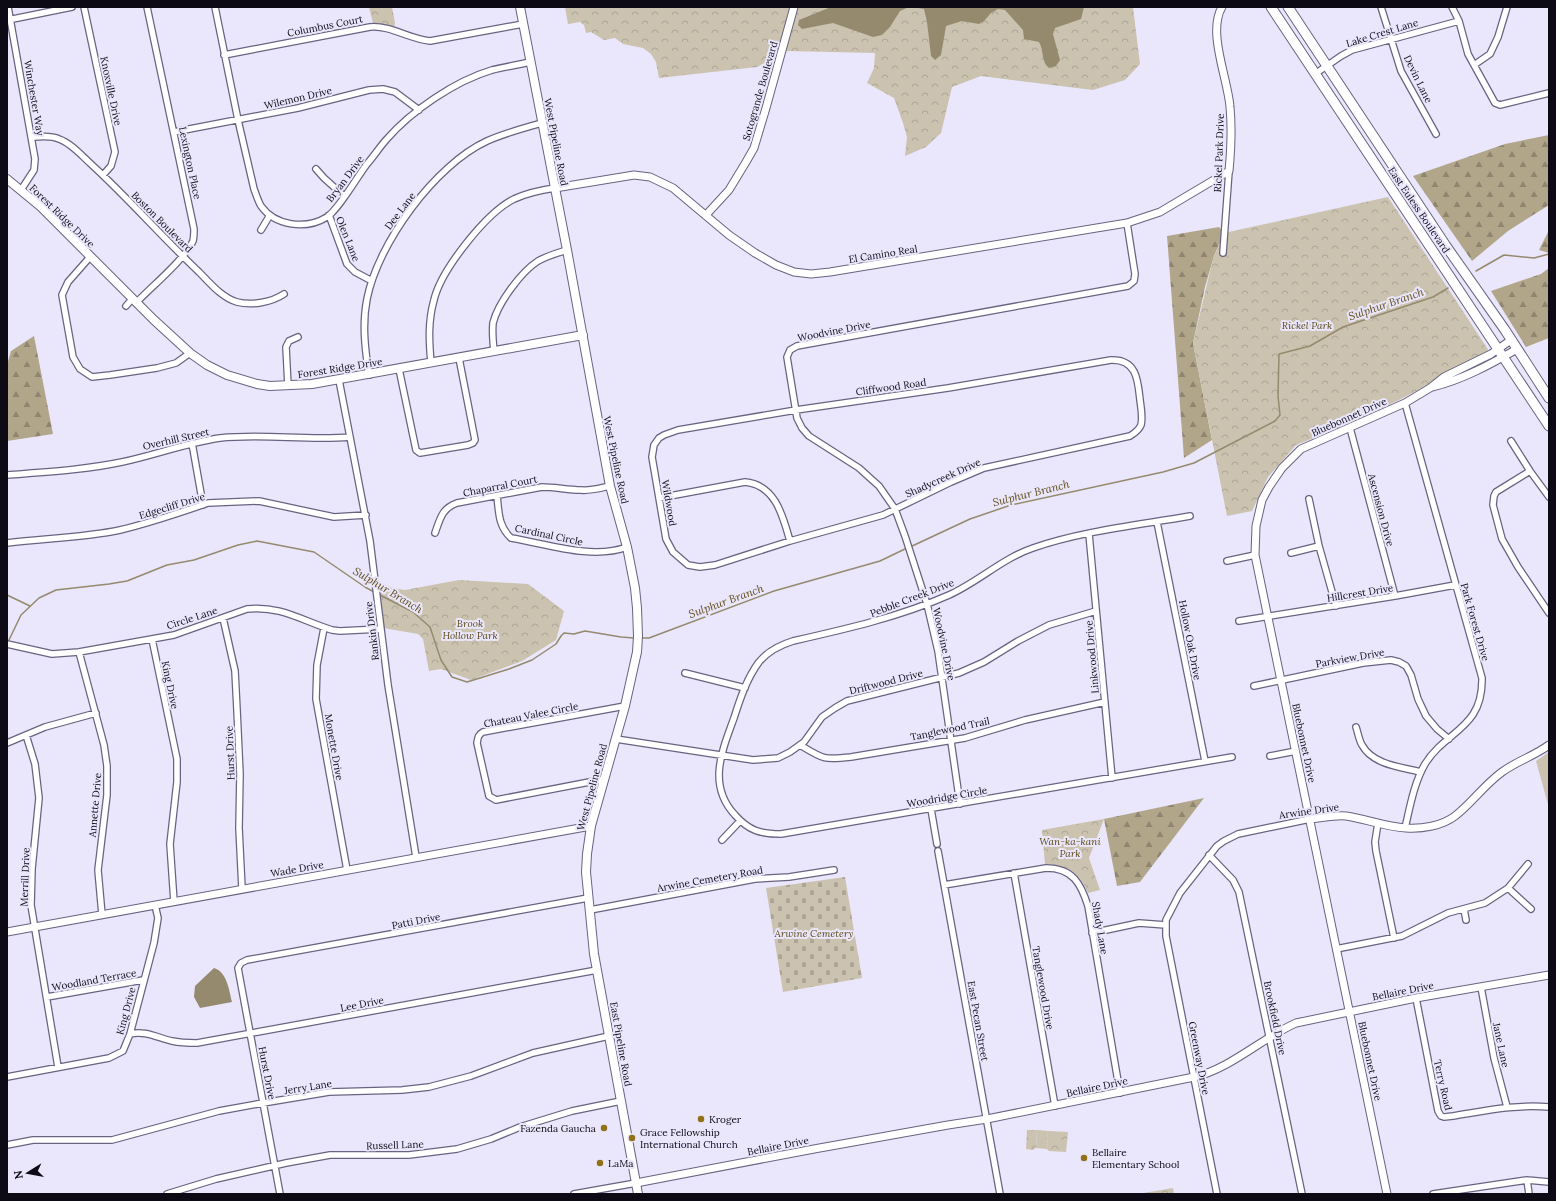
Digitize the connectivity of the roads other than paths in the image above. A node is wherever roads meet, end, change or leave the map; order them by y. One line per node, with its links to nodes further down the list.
1 (8, 7): 14 (street, Winchester Way)
2 (72, 7): 14 (street)
3 (84, 7): 32 (street, Knoxville Drive)
4 (147, 7): 27 (street, Lexington Place)
5 (216, 7): 18 (street, Bryan Drive)
6 (520, 7): 16 (main road, West Pipeline Road)
7 (794, 7): 39 (street, Sotogrande Boulevard)
8 (1222, 7): 31 (street, Rickel Park Drive)
9 (1271, 7): 22 (main road, East Euless Boulevard)
10 (1288, 7): 20 (main road, East Euless Boulevard)
11 (1381, 7): 17 (street, Devin Lane)
12 (1452, 7): 15 (street)
13 (1506, 7): 21 (street)
14 (9, 19): 29 (street, Winchester Way)
15 (1458, 20): 17 (street, Lake Crest Lane); 21 (street)
16 (523, 24): 18 (street, Columbus Court); 19 (main road, West Pipeline Road)
17 (1390, 39): 20 (street, Lake Crest Lane); 28 (street, Devin Lane)
18 (224, 55): 25 (street, Bryan Drive)
19 (530, 62): 24 (street, Bryan Drive); 26 (main road, West Pipeline Road)
20 (1328, 65): 22 (street, Lake Crest Lane); 52 (main road, East Euless Boulevard)
21 (1474, 65): 23 (street)
22 (1315, 74): 56 (main road, East Euless Boulevard)
23 (1549, 93)
24 (419, 110): 25 (street, Wilemon Drive); 36 (street, Bryan Drive)
25 (238, 120): 27 (street, Wilemon Drive); 37 (street, Bryan Drive)
26 (542, 123): 34 (main road, West Pipeline Road); 46 (street, Dee Lane)
27 (174, 132): 44 (street, Lexington Place)
28 (1436, 134)
29 (32, 137): 32 (street, Boston Boulevard); 35 (street, Winchester Way)
30 (316, 169): 36 (street)
31 (1229, 171): 40 (street, El Camino Real); 43 (street, Rickel Park Drive)
32 (103, 175): 44 (street, Boston Boulevard)
33 (7, 179): 35 (main road, Forest Ridge Drive)
34 (555, 188): 39 (street, El Camino Real); 42 (main road, West Pipeline Road); 58 (street)
35 (21, 190): 45 (main road, Forest Ridge Drive)
36 (344, 196): 38 (street, Bryan Drive)
37 (270, 215): 38 (street, Bryan Drive); 41 (street)
38 (329, 215): 46 (street, Olen Lane)
39 (706, 215): 40 (street, El Camino Real)
40 (1127, 223): 66 (street, Woodvine Drive)
41 (261, 230)
42 (567, 250): 50 (main road, West Pipeline Road); 54 (street)
43 (1222, 253)
44 (182, 256): 47 (street, Boston Boulevard); 48 (street, Lexington Place)
45 (90, 257): 48 (main road, Forest Ridge Drive); 55 (street)
46 (372, 281): 61 (street, Dee Lane)
47 (284, 294)
48 (134, 301): 49 (street, Lexington Place); 55 (main road, Forest Ridge Drive)
49 (126, 306)
50 (583, 335): 54 (main road, Forest Ridge Drive); 75 (main road, West Pipeline Road)
51 (298, 337): 63 (street)
52 (1511, 340): 53 (main road, East Euless Boulevard); 56 (street, Bluebonnet Drive)
53 (1517, 348): 56 (street, Bluebonnet Drive); 64 (main road, East Euless Boulevard)
54 (494, 351): 57 (main road, Forest Ridge Drive)
55 (190, 353): 63 (main road, Forest Ridge Drive)
56 (1501, 353): 65 (street, Bluebonnet Drive); 67 (main road, East Euless Boulevard)
57 (459, 358): 58 (main road, Forest Ridge Drive); 60 (street)
58 (431, 363): 60 (main road, Forest Ridge Drive)
59 (1127, 364): 66 (street, Cliffwood Road); 81 (street, Shadycreek Drive)
60 (399, 369): 61 (main road, Forest Ridge Drive)
61 (369, 375): 62 (main road, Forest Ridge Drive)
62 (339, 380): 63 (main road, Forest Ridge Drive); 69 (street, Rankin Drive)
63 (288, 386)
64 (1549, 398)
65 (1405, 403): 68 (street, Bluebonnet Drive); 95 (street, Park Forest Drive)
66 (796, 410): 70 (street, Cliffwood Road); 81 (street, Woodvine Drive)
67 (1549, 426)
68 (1350, 428): 92 (street, Bluebonnet Drive); 96 (street, Ascension Drive)
69 (350, 437): 72 (street, Overhill Street); 82 (street, Rankin Drive)
70 (659, 438): 78 (street, Wildwood)
71 (1511, 442): 73 (street)
72 (192, 443): 74 (street, Overhill Street); 80 (street)
73 (1530, 471): 77 (street); 100 (street)
74 (7, 475)
75 (610, 486): 76 (street, Chaparral Court); 90 (main road, West Pipeline Road)
76 (497, 496): 85 (street, Chaparral Court); 90 (street, Cardinal Circle)
77 (1549, 497)
78 (659, 498): 87 (street); 94 (street, Wildwood)
79 (1309, 499): 89 (street)
80 (203, 505): 82 (street, Edgecliff Drive); 88 (street, Edgecliff Drive)
81 (895, 509): 87 (street, Shadycreek Drive); 97 (street, Woodvine Drive)
82 (366, 515): 105 (street, Rankin Drive)
83 (1190, 516): 84 (street, Pebble Creek Drive)
84 (1157, 522): 86 (street, Pebble Creek Drive); 129 (street, Hollow Oak Drive)
85 (435, 533)
86 (1089, 534): 97 (street, Pebble Creek Drive); 99 (street, Linkwood Drive)
87 (790, 541): 94 (street, Shadycreek Drive)
88 (7, 543)
89 (1319, 546): 91 (street); 98 (street)
90 (627, 547): 115 (main road, West Pipeline Road)
91 (1291, 553)
92 (1254, 555): 93 (street); 101 (street, Bluebonnet Drive)
93 (1227, 561)
94 (688, 565)
95 (1455, 585): 96 (street, Hillcrest Drive); 120 (street, Park Forest Drive)
96 (1395, 596): 98 (street, Hillcrest Drive)
97 (927, 604): 110 (street, Woodvine Drive); 113 (street, Pebble Creek Drive)
98 (1336, 606): 101 (street, Hillcrest Drive)
99 (1096, 611): 110 (street, Driftwood Drive); 114 (street, Linkwood Drive)
100 (1549, 613)
101 (1268, 617): 103 (street, Hillcrest Drive); 111 (street, Bluebonnet Drive)
102 (223, 618): 104 (street, Circle Lane); 106 (street, Circle Lane); 151 (street, Hurst Drive)
103 (1239, 621)
104 (324, 628): 105 (street, Circle Lane); 146 (street, Monette Drive)
105 (380, 629): 144 (street, Rankin Drive)
106 (152, 639): 108 (street, Circle Lane); 153 (street, King Drive)
107 (9, 645): 108 (street, Circle Lane)
108 (80, 652): 116 (street, Annette Drive)
109 (685, 673): 113 (street)
110 (942, 678): 121 (street, Woodvine Drive); 123 (street, Driftwood Drive)
111 (1281, 680): 112 (street, Parkview Drive); 120 (street, Parkview Drive); 125 (street, Bluebonnet Drive)
112 (1254, 686)
113 (745, 688): 126 (street, Pebble Creek Drive)
114 (1105, 702): 121 (street, Tanglewood Trail); 131 (street, Linkwood Drive)
115 (625, 706): 119 (main road, West Pipeline Road); 132 (street, Chateau Valee Circle)
116 (96, 713): 118 (street); 158 (street, Annette Drive)
117 (1356, 727): 130 (street)
118 (26, 735): 122 (street); 161 (street, Merrill Drive)
119 (616, 739): 126 (street, Driftwood Drive); 132 (main road, West Pipeline Road)
120 (1449, 739): 130 (street, Park Forest Drive)
121 (951, 740): 123 (street, Tanglewood Trail); 133 (street, Woodvine Drive)
122 (7, 743)
123 (800, 745): 126 (street, Driftwood Drive)
124 (1549, 745): 139 (street, Arwine Drive)
125 (1296, 751): 127 (street); 135 (street, Bluebonnet Drive)
126 (722, 756): 136 (street, Woodridge Circle)
127 (1270, 756)
128 (1232, 757): 129 (street, Woodridge Circle)
129 (1206, 761): 131 (street, Woodridge Circle)
130 (1421, 772): 139 (street, Park Forest Drive)
131 (1112, 778): 133 (street, Woodridge Circle)
132 (605, 779): 138 (main road, West Pipeline Road)
133 (960, 804): 134 (street, Woodridge Circle)
134 (931, 809): 136 (street, Woodridge Circle); 141 (street)
135 (1310, 819): 137 (street, Arwine Drive); 143 (street, Arwine Drive); 165 (street, Bluebonnet Drive)
136 (740, 821): 140 (street)
137 (1378, 823): 139 (street, Arwine Drive); 164 (street)
138 (591, 826): 144 (street, Wade Drive); 152 (main road, West Pipeline Road)
139 (1405, 828)
140 (722, 840)
141 (937, 844)
142 (938, 851): 149 (street, East Pecan Street)
143 (1209, 855): 160 (street, Arwine Drive); 177 (street, Brookfield Drive)
144 (416, 857): 146 (street, Wade Drive)
145 (1528, 864): 150 (street)
146 (347, 870): 151 (street, Wade Drive)
147 (834, 870): 157 (street, Arwine Cemetery Road)
148 (1014, 874): 149 (street, Shady Lane); 163 (street, Shady Lane); 184 (street, Tanglewood Drive)
149 (944, 885): 187 (street, East Pecan Street)
150 (1508, 888): 155 (street); 156 (street)
151 (242, 889): 153 (street, Wade Drive)
152 (588, 898): 157 (main road, East Pipeline Road); 166 (street, Patti Drive)
153 (174, 902): 154 (street, Wade Drive)
154 (156, 905): 158 (street, Wade Drive); 169 (street, King Drive)
155 (1531, 908)
156 (1464, 909): 159 (street); 164 (street)
157 (590, 910): 167 (main road, East Pipeline Road)
158 (102, 915): 161 (street, Wade Drive)
159 (1466, 920)
160 (1166, 926): 163 (street); 180 (street, Greenway Drive)
161 (34, 927): 162 (street, Wade Drive); 171 (street, Merrill Drive)
162 (7, 932)
163 (1092, 933): 181 (street, Shady Lane)
164 (1394, 938): 165 (street)
165 (1336, 949): 173 (street, Bluebonnet Drive)
166 (247, 960): 175 (street, Hurst Drive)
167 (597, 970): 175 (street, Lee Drive); 176 (main road, East Pipeline Road)
168 (1549, 975): 170 (street, Bellaire Drive)
169 (143, 980): 171 (street, Woodland Terrace); 174 (street, King Drive)
170 (1481, 987): 172 (street, Bellaire Drive); 185 (street, Jane Lane)
171 (47, 997): 178 (street, Merrill Drive)
172 (1416, 998): 173 (street, Bellaire Drive); 185 (street, Terry Road)
173 (1349, 1011): 177 (street, Bellaire Drive); 200 (street, Bluebonnet Drive)
174 (130, 1034): 175 (street, Lee Drive); 178 (street, King Drive)
175 (250, 1034): 182 (street, Hurst Drive)
176 (609, 1036): 182 (street, Jerry Lane); 183 (main road, East Pipeline Road)
177 (1270, 1037): 180 (street, Bellaire Drive); 199 (street, Brookfield Drive)
178 (58, 1067): 179 (street, King Drive)
179 (7, 1077)
180 (1194, 1077): 181 (street, Bellaire Drive); 198 (street, Greenway Drive)
181 (1120, 1093): 184 (street, Bellaire Drive)
182 (263, 1102): 188 (street, Jerry Lane); 189 (street, Hurst Drive)
183 (621, 1102): 189 (street, Russell Lane); 192 (main road, East Pipeline Road)
184 (1055, 1106): 187 (street, Bellaire Drive)
185 (1507, 1107): 186 (street, Terry Road)
186 (1549, 1107)
187 (987, 1120): 192 (street, Bellaire Drive); 197 (street, East Pecan Street)
188 (7, 1145)
189 (275, 1166): 193 (street, Russell Lane); 194 (street, Hurst Drive)
190 (1527, 1180): 191 (street); 201 (street); 202 (street)
191 (1549, 1182)
192 (636, 1183): 195 (street); 196 (main road, East Pipeline Road)
193 (167, 1194)
194 (280, 1194)
195 (574, 1194)
196 (638, 1194)
197 (1000, 1194)
198 (1217, 1194)
199 (1302, 1194)
200 (1387, 1194)
201 (1433, 1194)
202 (1529, 1194)

